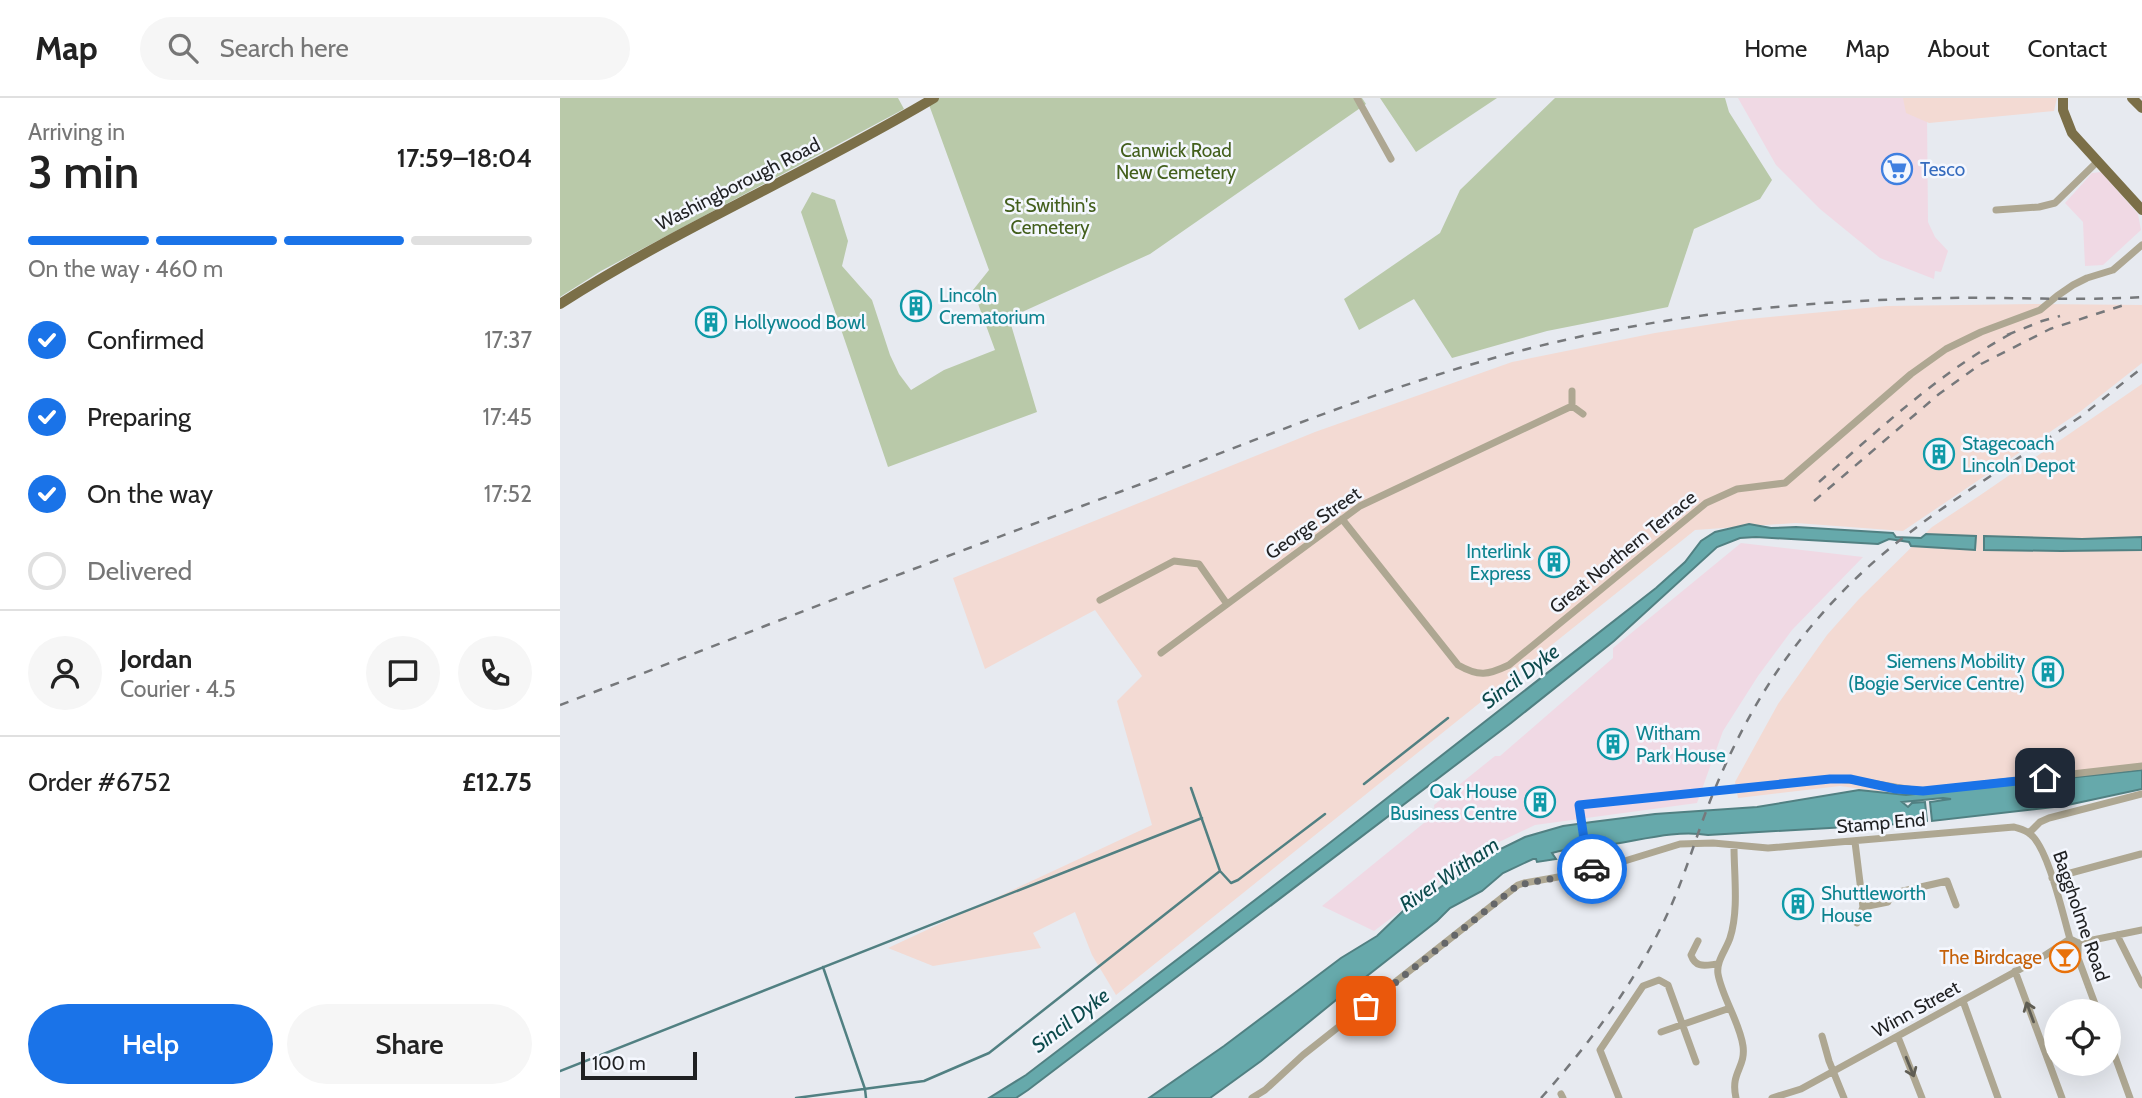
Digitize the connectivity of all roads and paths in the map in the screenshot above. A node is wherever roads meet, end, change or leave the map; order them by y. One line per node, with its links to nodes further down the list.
1 (934, 98): 13 (main road, Washingborough Road)
2 (1357, 98): 6 (street)
3 (2063, 98): 7 (main road)
4 (2132, 98): 5 (main road)
5 (2142, 108)
6 (1391, 159)
7 (2098, 161): 8 (main road); 9 (street)
8 (2142, 210)
9 (1996, 211)
10 (2142, 245): 12 (street, Great Northern Terrace)
11 (2142, 257): 12 (street)
12 (2128, 258): 17 (street, Great Northern Terrace)
13 (560, 304)
14 (1572, 391): 15 (street)
15 (1572, 406): 16 (street); 17 (street, George Street)
16 (1583, 414)
17 (1342, 519): 19 (street, George Street)
18 (1100, 600): 19 (street)
19 (1227, 604): 20 (street, George Street)
20 (1161, 653)
21 (2142, 766): 27 (street)
22 (2142, 794): 23 (street)
23 (2029, 833): 24 (street, Stamp End); 28 (street, Baggholme Road)
24 (1855, 842): 25 (street, Stamp End); 30 (street)
25 (1734, 846): 27 (street, Stamp End); 36 (street)
26 (2141, 854): 28 (street)
27 (1592, 871): 49 (street, Stamp End)
28 (2052, 878): 35 (street, Baggholme Road)
29 (1956, 905): 30 (street)
30 (1863, 907): 31 (street)
31 (1857, 923)
32 (2142, 930): 33 (street, Winn Street)
33 (2117, 935): 35 (street, Winn Street); 38 (street)
34 (1698, 941): 36 (street)
35 (2074, 941): 37 (street, Winn Street); 39 (street, Baggholme Road)
36 (1718, 964): 41 (street)
37 (2015, 971): 40 (street, Winn Street); 56 (street, one-way to 37)
38 (2142, 985)
39 (2093, 999)
40 (1962, 1001): 45 (street, Winn Street); 55 (street)
41 (1730, 1008): 42 (street); 51 (street)
42 (1683, 1025): 43 (street); 46 (street); 50 (street)
43 (1661, 1032)
44 (1822, 1036): 47 (street)
45 (1898, 1037): 47 (street, Winn Street); 54 (street, one-way to 54)
46 (1696, 1062)
47 (1833, 1071): 52 (street, Winn Street); 53 (street)
48 (2121, 1073): 57 (street)
49 (1252, 1098)
50 (1619, 1098)
51 (1736, 1098)
52 (1772, 1098)
53 (1844, 1098)
54 (1923, 1098)
55 (1998, 1098)
56 (2062, 1098)
57 (2130, 1098)

